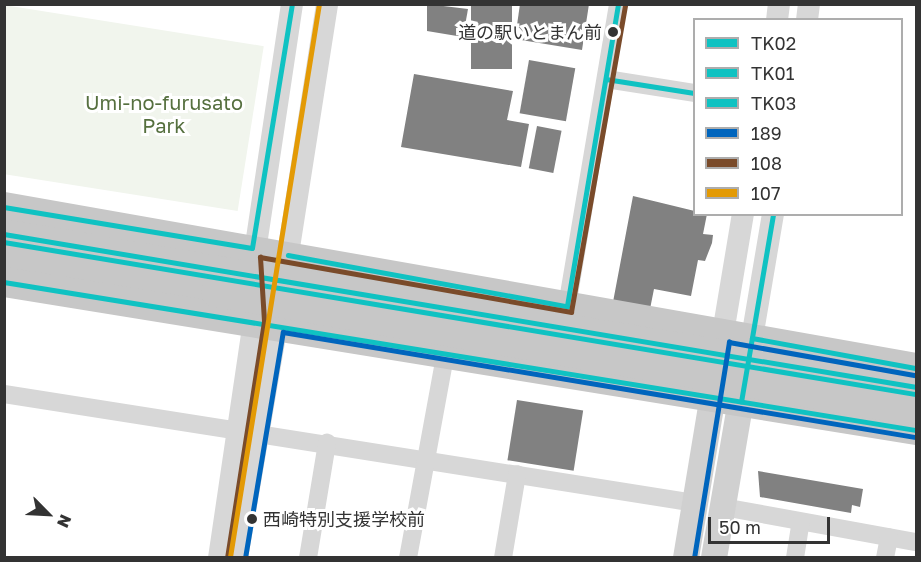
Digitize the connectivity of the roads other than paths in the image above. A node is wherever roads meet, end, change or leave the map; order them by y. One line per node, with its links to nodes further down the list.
1 (292, 4): 10 (street)
2 (327, 4): 11 (street)
3 (618, 4): 4 (street)
4 (606, 80): 5 (street); 15 (street)
5 (693, 93)
6 (4, 207): 10 (highway)
7 (744, 216): 17 (street)
8 (773, 216): 18 (street)
9 (4, 234): 13 (highway)
10 (252, 248): 11 (highway); 16 (street)
11 (288, 255): 15 (highway); 16 (street)
12 (4, 258): 13 (highway)
13 (218, 281): 21 (highway, bridge); 24 (highway, bridge)
14 (4, 283): 16 (highway)
15 (567, 306): 17 (highway)
16 (267, 322): 19 (highway); 26 (street)
17 (723, 333): 18 (highway); 23 (main road)
18 (752, 338): 20 (highway); 23 (main road)
19 (446, 351): 23 (highway); 28 (street)
20 (916, 368)
21 (916, 387)
22 (4, 394): 26 (street)
23 (727, 399): 25 (highway); 30 (main road); 31 (main road)
24 (916, 411)
25 (916, 430)
26 (248, 433): 27 (street); 35 (street); 36 (street)
27 (327, 443): 28 (street); 37 (street)
28 (424, 458): 29 (street); 38 (street)
29 (517, 474): 30 (street); 39 (street)
30 (695, 503): 40 (main road)
31 (723, 507): 32 (street); 41 (main road)
32 (801, 522): 33 (street); 42 (street)
33 (889, 537): 34 (street); 43 (street)
34 (916, 542)
35 (219, 558)
36 (237, 558)
37 (308, 558)
38 (408, 558)
39 (503, 558)
40 (686, 558)
41 (714, 558)
42 (795, 558)
43 (885, 558)

